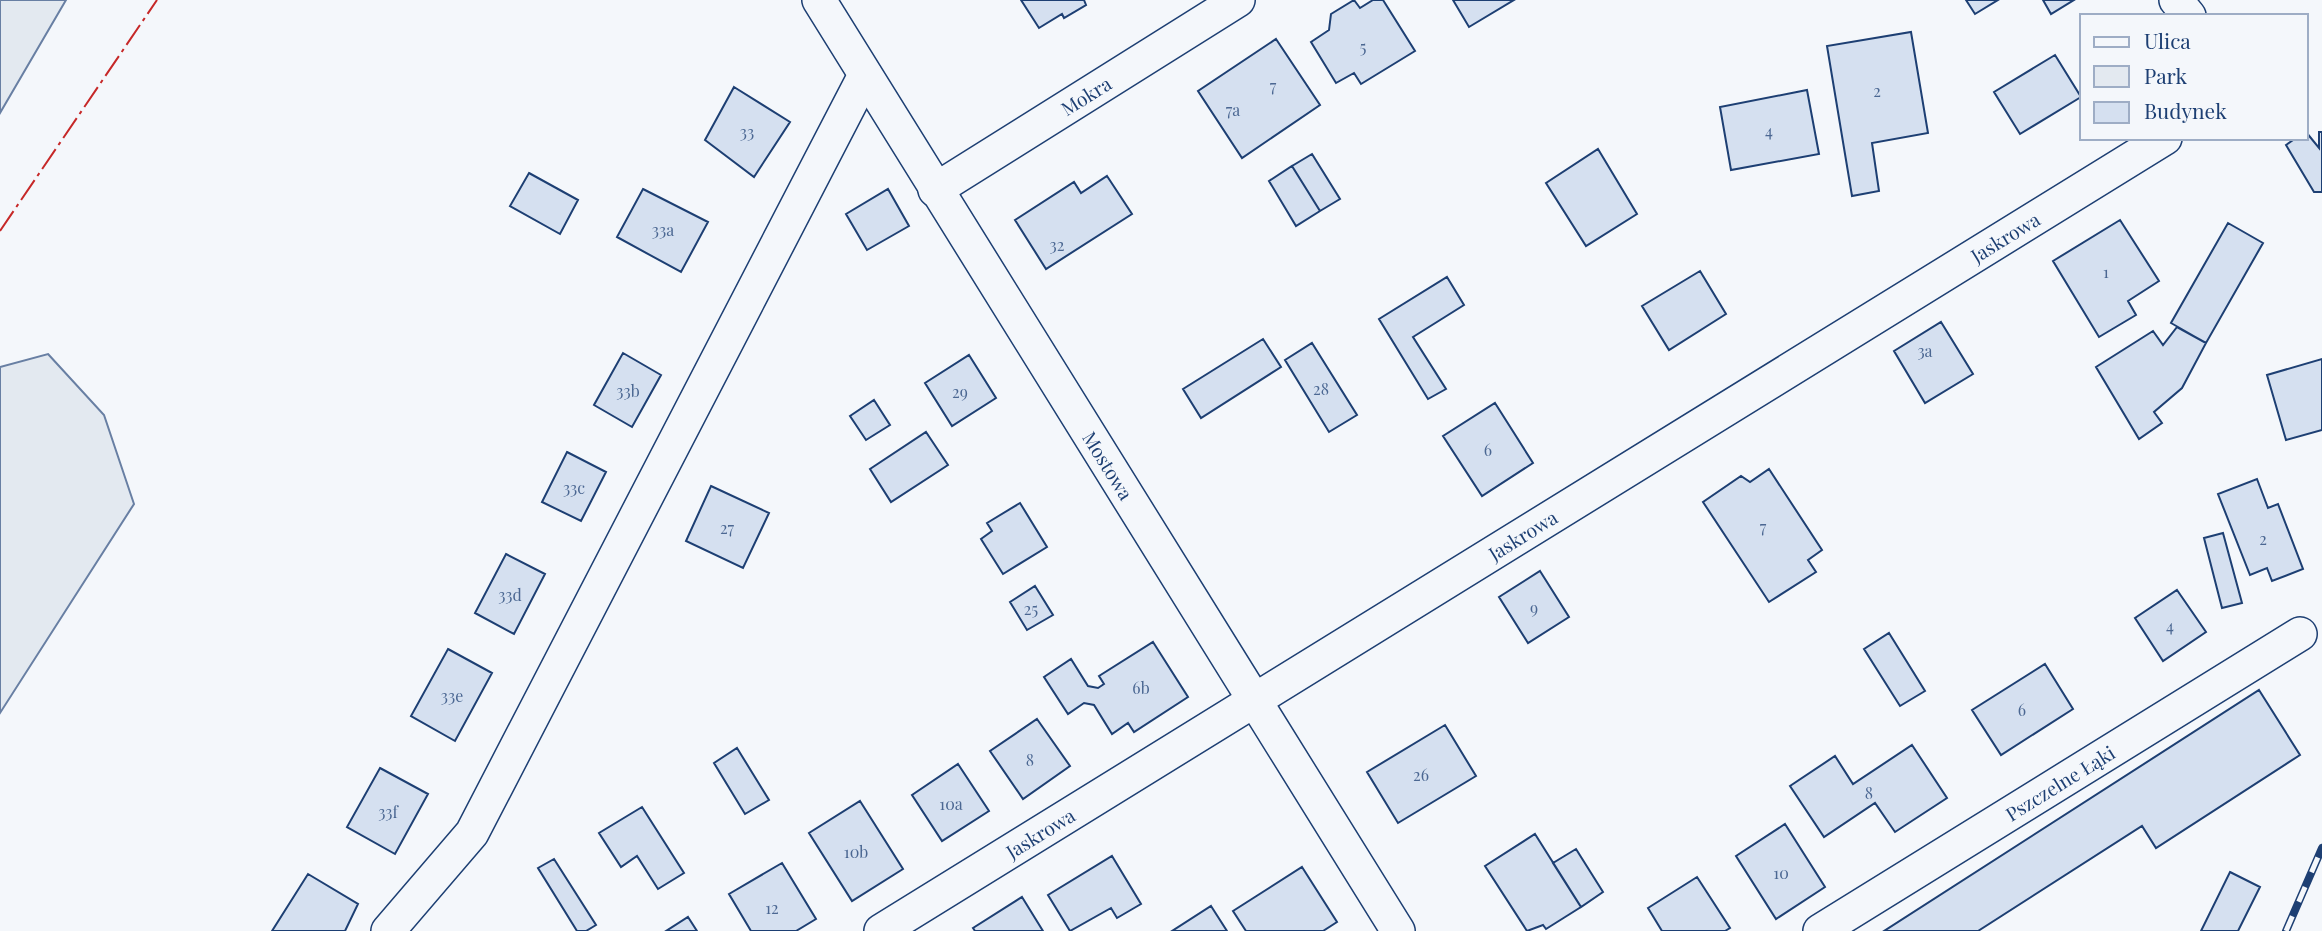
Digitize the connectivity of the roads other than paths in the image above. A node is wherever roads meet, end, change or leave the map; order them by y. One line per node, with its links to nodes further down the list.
1 (818, 0): 5 (street, Mostowa)
2 (1238, 0): 7 (street, Mokra)
3 (2176, 0): 4 (street)
4 (2187, 14)
5 (865, 75): 7 (street, Mostowa); 10 (street)
6 (2162, 140): 9 (street, Jaskrowa)
7 (935, 190): 9 (street, Mostowa)
8 (2301, 634): 13 (street, Pszczelne Łąki)
9 (1256, 699): 11 (street, Jaskrowa); 12 (street, Mostowa)
10 (388, 931)
11 (881, 931)
12 (1398, 931)
13 (1820, 931)

